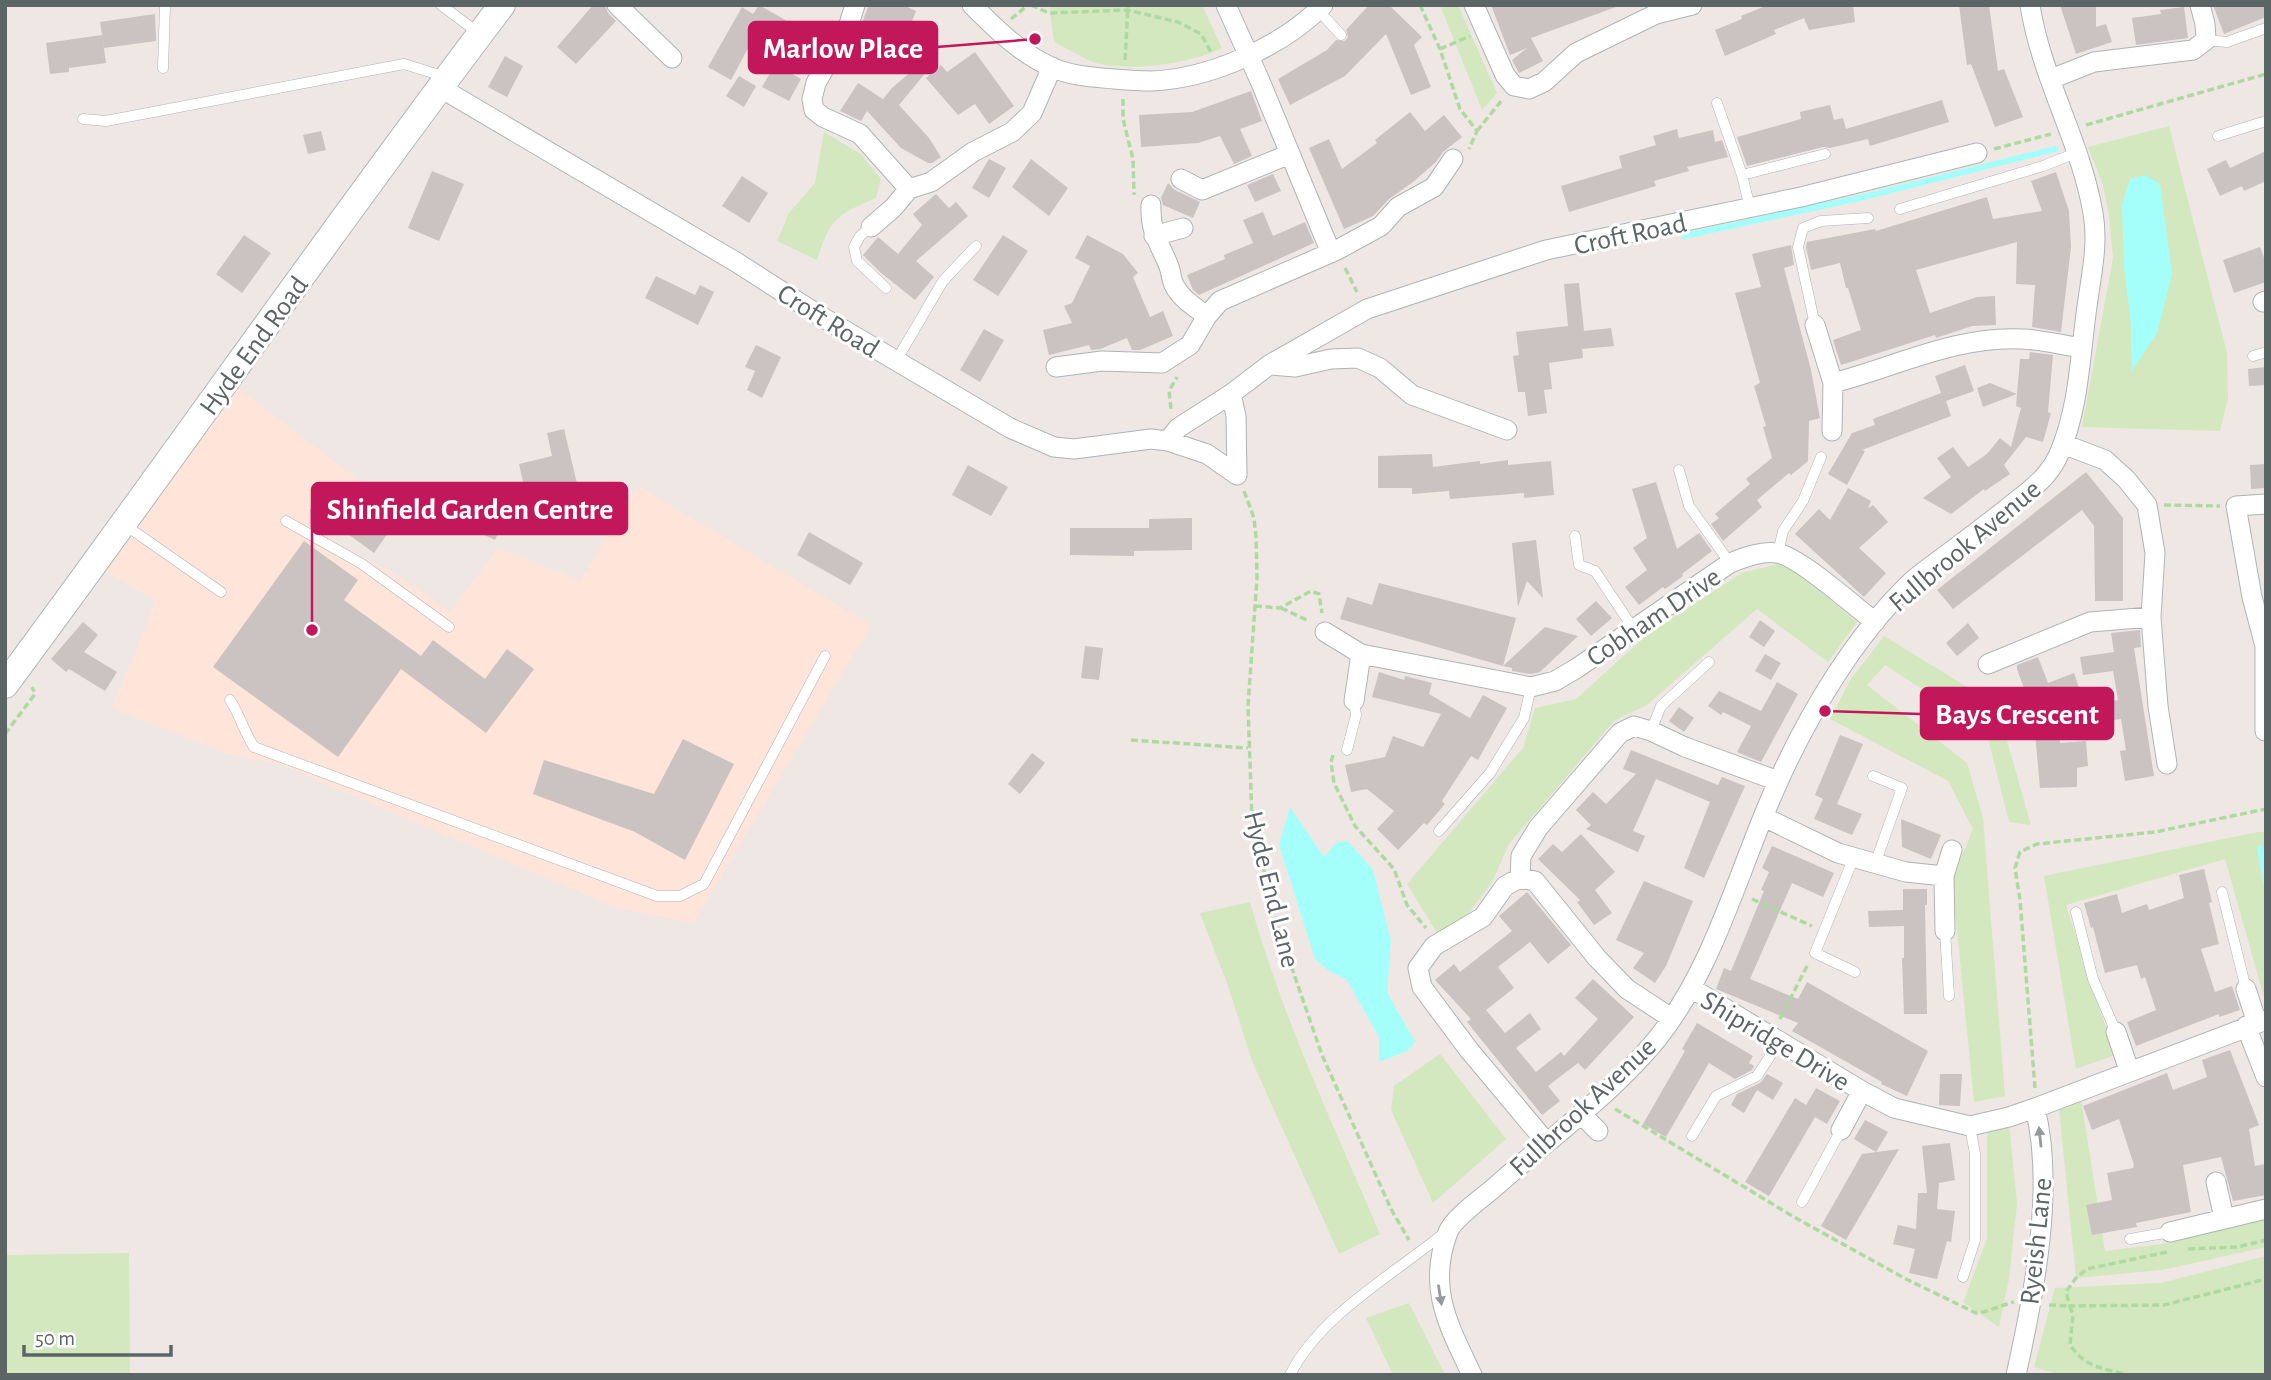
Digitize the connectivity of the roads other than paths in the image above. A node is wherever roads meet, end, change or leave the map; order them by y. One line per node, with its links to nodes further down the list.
1 (165, 5): 21 (lane)
2 (441, 5): 14 (lane)
3 (502, 5): 14 (main road, Hyde End Road)
4 (617, 5): 18 (street)
5 (855, 5): 22 (street)
6 (972, 5): 20 (street)
7 (1226, 5): 17 (street)
8 (1475, 5): 9 (street)
9 (1692, 5)
10 (2030, 5): 23 (street, Fullbrook Avenue)
11 (2200, 5): 16 (street)
12 (1320, 8): 15 (lane); 17 (street)
13 (2266, 28): 16 (lane)
14 (480, 34): 24 (main road, Hyde End Road)
15 (1341, 35)
16 (2206, 40): 23 (street)
17 (1248, 56): 20 (street); 32 (street)
18 (672, 58)
19 (763, 61): 22 (lane)
20 (1052, 67): 36 (street)
21 (163, 68)
22 (821, 74): 36 (street)
23 (2051, 79): 31 (street, Fullbrook Avenue)
24 (443, 82): 26 (lane); 52 (street, Croft Road); 65 (main road, Hyde End Road)
25 (1717, 103): 34 (lane)
26 (83, 119)
27 (2266, 121): 28 (lane)
28 (2218, 136)
29 (1825, 153): 34 (lane)
30 (1977, 153): 38 (street, Croft Road)
31 (2076, 153): 39 (lane); 49 (street, Fullbrook Avenue)
32 (1290, 155): 35 (street); 45 (street)
33 (1459, 159): 45 (street)
34 (1742, 175): 38 (lane)
35 (1181, 179)
36 (909, 189): 41 (street)
37 (1151, 205): 43 (street)
38 (1750, 208): 53 (street, Croft Road)
39 (1900, 208)
40 (1868, 218): 48 (lane)
41 (871, 227): 46 (lane)
42 (1183, 228): 43 (street)
43 (1154, 236): 47 (street)
44 (976, 246): 52 (lane)
45 (1334, 251): 47 (street)
46 (886, 288)
47 (1207, 316): 54 (street)
48 (1815, 326): 55 (street)
49 (2082, 348): 55 (street); 60 (street, Fullbrook Avenue)
50 (2266, 352): 51 (lane)
51 (2253, 356)
52 (896, 361): 59 (street, Croft Road)
53 (1269, 365): 56 (street, Croft Road); 57 (street)
54 (1056, 367)
55 (1833, 383): 58 (street)
56 (1231, 394): 59 (street, Croft Road); 59 (street)
57 (1507, 430)
58 (1832, 431)
59 (1173, 434)
60 (2063, 444): 70 (street); 71 (street, Fullbrook Avenue)
61 (1821, 457): 67 (lane)
62 (1679, 470): 68 (lane)
63 (2266, 503): 84 (street)
64 (286, 521): 72 (lane)
65 (124, 525): 69 (lane); 79 (main road, Hyde End Road)
66 (1575, 536): 74 (lane)
67 (1778, 553): 68 (street, Cobham Drive); 71 (street)
68 (1730, 563): 74 (street, Cobham Drive)
69 (221, 592)
70 (2151, 617): 78 (street); 86 (street)
71 (1875, 622): 88 (street, Fullbrook Avenue)
72 (449, 627)
73 (1319, 628): 75 (street)
74 (1633, 628): 80 (street, Cobham Drive)
75 (1361, 654): 80 (street); 82 (street)
76 (825, 656): 81 (lane)
77 (1709, 662): 83 (lane)
78 (1988, 664)
79 (5, 685)
80 (1531, 687): 90 (lane)
81 (230, 700)
82 (1354, 701): 85 (lane)
83 (1651, 731): 88 (street); 95 (street)
84 (2265, 731)
85 (1347, 750)
86 (2167, 764)
87 (1873, 776): 93 (lane)
88 (1778, 781): 89 (street, Fullbrook Avenue)
89 (1764, 817): 92 (street); 100 (street, Fullbrook Avenue)
90 (1439, 831)
91 (1952, 850): 94 (street)
92 (1854, 857): 93 (street); 99 (lane)
93 (1875, 864): 94 (street)
94 (1944, 876): 98 (street)
95 (1520, 878): 103 (street); 116 (street)
96 (2222, 892): 101 (lane)
97 (2076, 912): 105 (lane)
98 (1945, 931): 102 (lane)
99 (1856, 972)
100 (1691, 988): 103 (street, Fullbrook Avenue); 106 (street, Shipridge Drive)
101 (2246, 989): 104 (street)
102 (1949, 996)
103 (1671, 1018): 111 (street, Fullbrook Avenue)
104 (2256, 1023): 107 (street, Shipridge Drive); 108 (street)
105 (2116, 1032): 107 (street)
106 (1776, 1039): 109 (street, Shipridge Drive); 115 (lane)
107 (2129, 1070): 110 (street, Shipridge Drive)
108 (2266, 1077)
109 (1861, 1091): 112 (street, Shipridge Drive); 113 (street, Shipridge Drive)
110 (2035, 1108): 112 (street, Shipridge Drive); 127 (street, Ryeish Lane, one-way to 110)
111 (1581, 1114): 114 (street); 116 (street, Fullbrook Avenue)
112 (1970, 1126): 124 (lane)
113 (1841, 1130): 118 (lane)
114 (1598, 1131)
115 (1692, 1136)
116 (1546, 1142): 121 (street, Fullbrook Avenue)
117 (2216, 1182): 120 (street)
118 (1802, 1202)
119 (2266, 1209): 120 (street)
120 (2224, 1218): 122 (street)
121 (1449, 1228): 125 (lane); 126 (street, one-way to 126)
122 (2170, 1232): 123 (lane)
123 (2130, 1239)
124 (1964, 1276)
125 (1290, 1375)
126 (1472, 1375)
127 (2016, 1375)

